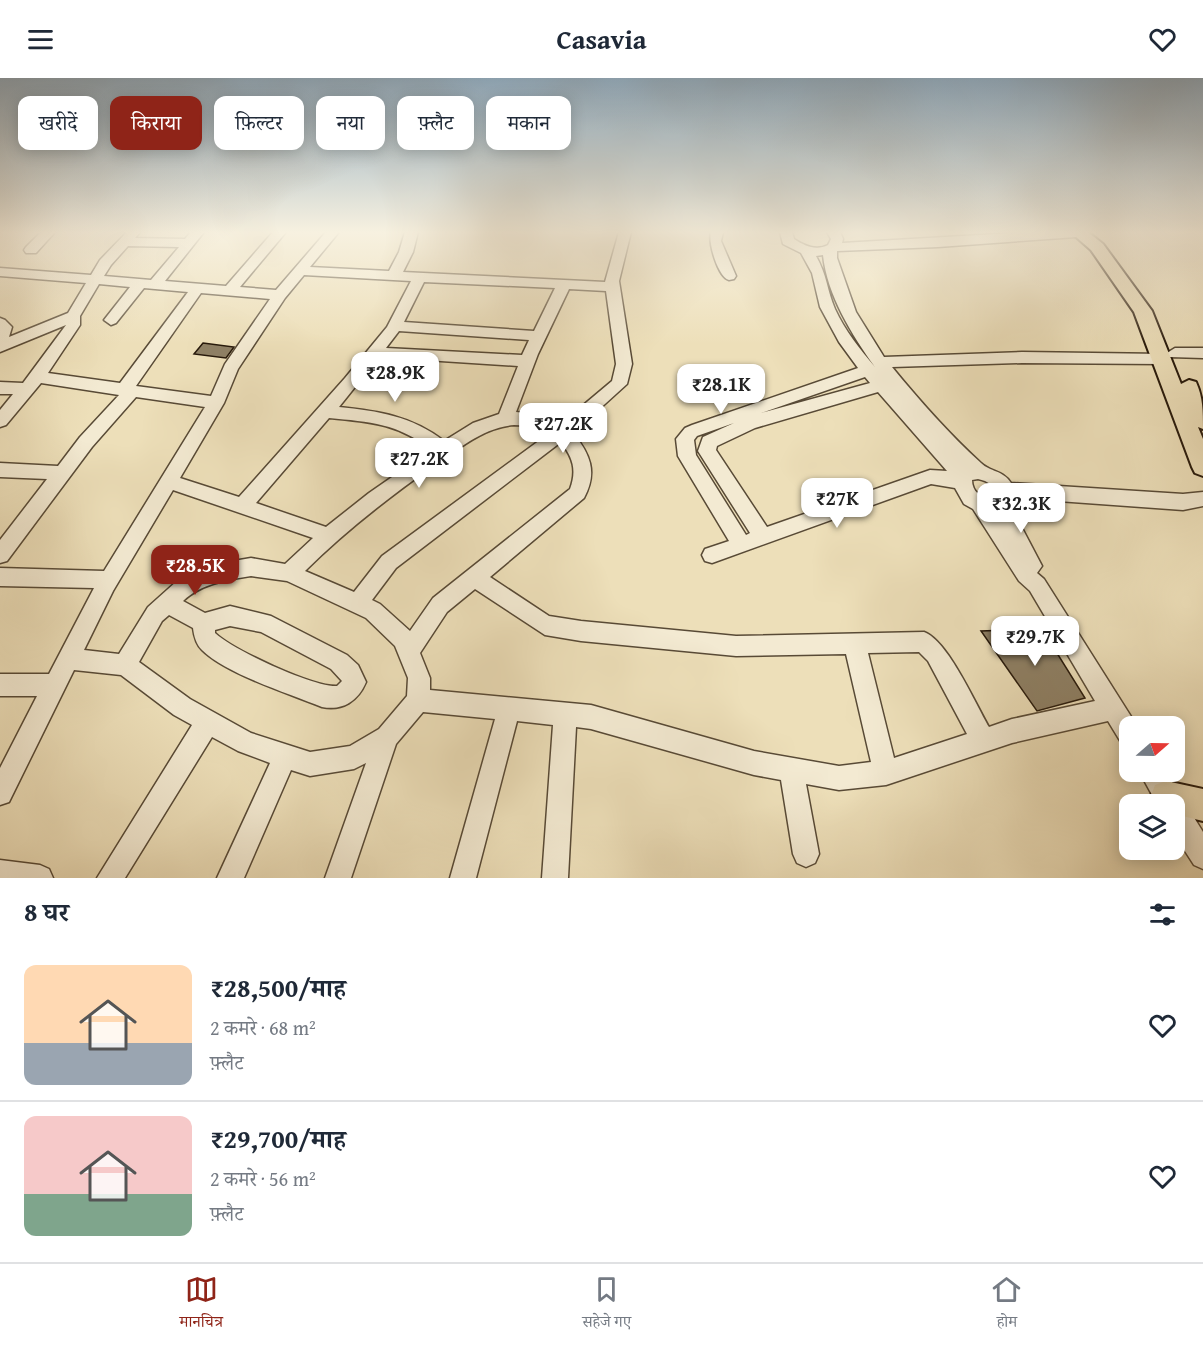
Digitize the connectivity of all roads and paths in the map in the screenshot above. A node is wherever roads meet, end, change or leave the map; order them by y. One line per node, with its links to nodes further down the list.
1 (101, 269): 16 (street)
2 (163, 269): 18 (street)
3 (248, 269): 21 (street)
4 (397, 269): 13 (street)
5 (615, 269): 19 (street)
6 (726, 269): 14 (street)
7 (817, 269): 33 (street)
8 (832, 269): 33 (street)
9 (1114, 269): 31 (main road)
10 (1128, 269): 31 (main road)
11 (299, 271): 13 (street); 22 (street)
12 (0, 272): 16 (street)
13 (394, 276): 15 (street)
14 (729, 276)
15 (419, 278): 17 (street); 26 (street)
16 (94, 280): 18 (street); 23 (street)
17 (565, 283): 19 (street); 27 (street)
18 (148, 284): 20 (street); 24 (street)
19 (612, 287): 43 (street)
20 (197, 289): 21 (street); 37 (street)
21 (229, 292): 22 (street)
22 (280, 295): 38 (street)
23 (73, 316): 28 (street); 34 (street)
24 (111, 320)
25 (0, 323): 28 (street)
26 (394, 326): 27 (street); 29 (street)
27 (539, 336): 32 (street)
28 (0, 344)
29 (375, 352): 32 (street); 39 (street)
30 (1203, 353): 31 (street)
31 (1169, 356): 33 (street); 42 (main road); 45 (main road)
32 (527, 361): 40 (street)
33 (874, 366): 35 (street); 48 (street); 57 (street)
34 (32, 383): 36 (street); 37 (street); 41 (street)
35 (881, 385): 48 (street); 56 (street)
36 (0, 388)
37 (128, 391): 38 (street); 47 (street)
38 (216, 403): 49 (street)
39 (326, 411): 44 (street); 53 (street)
40 (505, 420): 43 (street); 44 (street)
41 (0, 421)
42 (1203, 421)
43 (563, 432): 62 (street); 66 (street)
44 (444, 450): 55 (street)
45 (1203, 467)
46 (0, 470): 47 (street)
47 (63, 473): 58 (street)
48 (968, 477): 50 (street); 52 (street); 56 (street)
49 (169, 481): 53 (street); 63 (street)
50 (1005, 498): 51 (street); 52 (street); 54 (street); 64 (street)
51 (1203, 499)
52 (980, 504): 64 (street)
53 (243, 505): 55 (street)
54 (1203, 513)
55 (327, 535): 60 (street)
56 (762, 536): 57 (street)
57 (741, 543): 59 (street)
58 (0, 555)
59 (712, 555)
60 (289, 573): 65 (street); 66 (street)
61 (0, 577): 63 (street)
62 (474, 577): 68 (street); 69 (street)
63 (109, 580): 70 (street)
64 (1037, 585): 75 (street)
65 (167, 603): 67 (street); 71 (street)
66 (357, 604): 69 (street)
67 (204, 623): 67 (street)
68 (854, 642): 81 (street); 84 (street)
69 (409, 651): 74 (street)
70 (68, 660): 71 (street); 73 (street)
71 (125, 665): 79 (street)
72 (0, 685): 73 (street)
73 (55, 685): 85 (street)
74 (418, 700): 76 (street); 80 (street)
75 (1113, 708): 78 (street); 81 (street)
76 (508, 709): 77 (street); 96 (street)
77 (565, 714): 83 (street); 97 (street)
78 (1119, 718)
79 (208, 721): 82 (street); 93 (street)
80 (387, 737): 82 (street); 95 (street)
81 (984, 741): 84 (street)
82 (285, 756): 94 (street)
83 (791, 770): 84 (street); 89 (street)
84 (886, 773)
85 (0, 793)
86 (1185, 800): 87 (main road)
87 (1203, 805)
88 (1185, 826): 90 (street)
89 (806, 854)
90 (1203, 856)
91 (0, 873): 92 (street)
92 (40, 878)
93 (110, 878)
94 (230, 878)
95 (338, 878)
96 (463, 878)
97 (555, 878)

